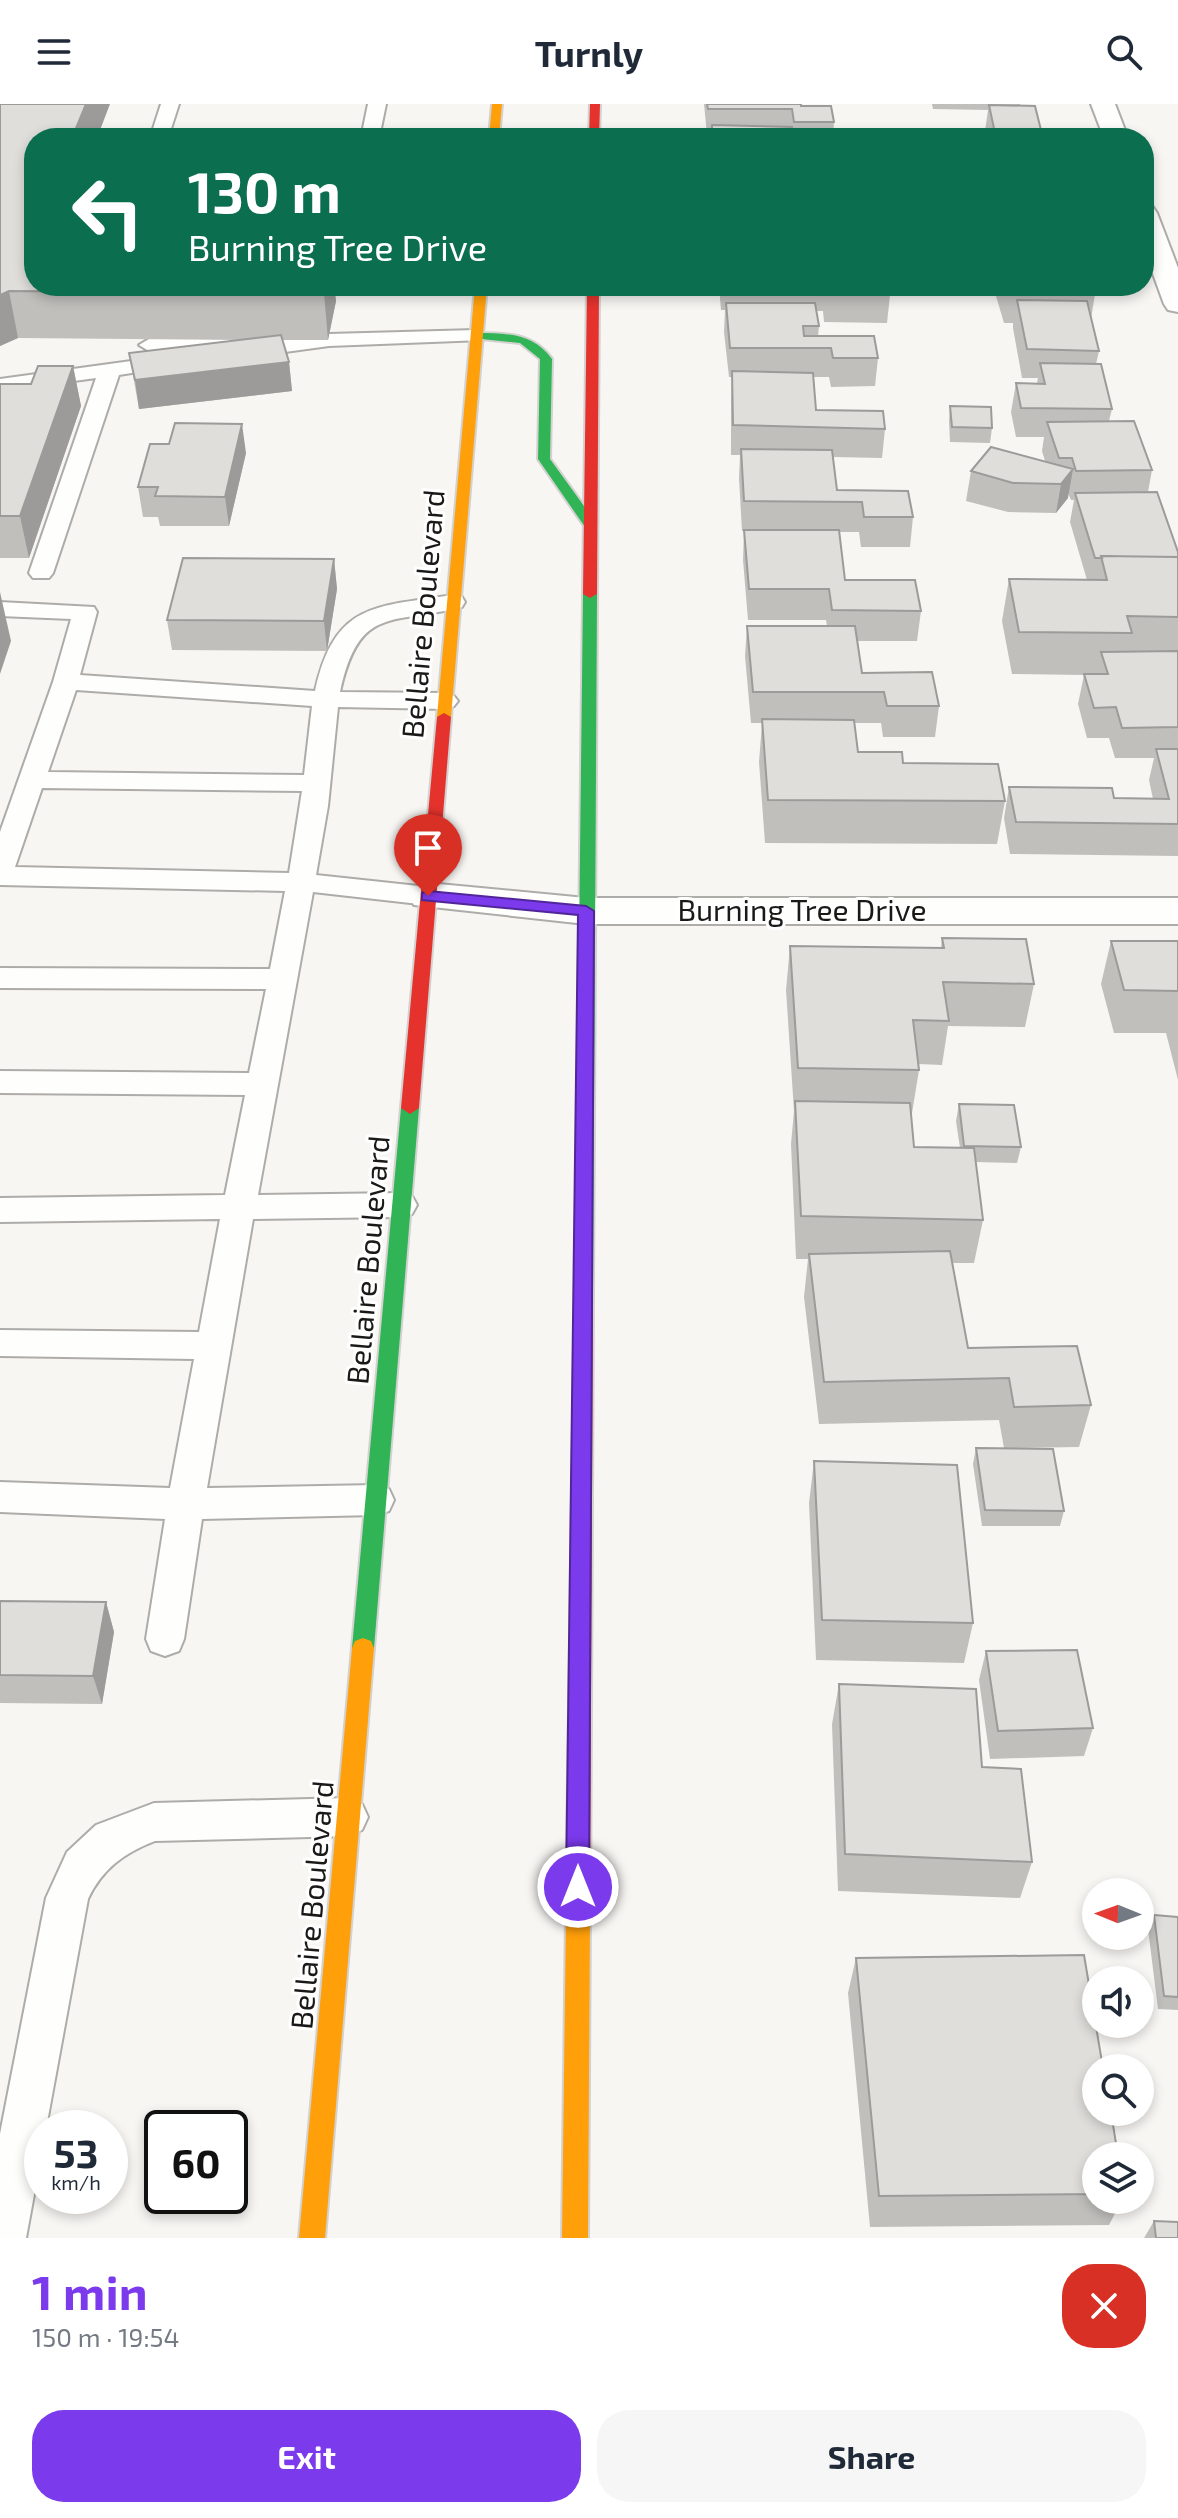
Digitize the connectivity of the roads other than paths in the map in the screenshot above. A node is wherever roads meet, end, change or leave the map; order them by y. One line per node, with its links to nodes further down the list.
1 (170, 104): 6 (lane)
2 (377, 104): 7 (lane)
3 (497, 104): 8 (main road)
4 (595, 104): 9 (main road)
5 (1103, 104): 10 (street)
6 (162, 128)
7 (372, 128)
8 (495, 128)
9 (594, 128)
10 (1112, 128)
11 (1154, 240): 14 (street)
12 (480, 296): 15 (main road, Bellaire Boulevard)
13 (593, 296): 20 (main road)
14 (1178, 304)
15 (476, 336): 16 (lane); 20 (main road); 22 (main road, Bellaire Boulevard)
16 (329, 340): 17 (lane); 18 (lane)
17 (61, 355)
18 (110, 369): 19 (lane); 21 (lane)
19 (0, 385)
20 (590, 524): 32 (main road)
21 (41, 573)
22 (453, 602): 25 (lane); 26 (main road, Bellaire Boulevard)
23 (0, 609): 24 (lane)
24 (66, 682): 25 (lane); 27 (lane)
25 (327, 699): 26 (lane); 28 (lane)
26 (445, 701): 31 (main road, Bellaire Boulevard)
27 (30, 780): 28 (lane); 29 (lane)
28 (317, 783): 30 (lane)
29 (0, 874): 30 (lane)
30 (300, 882): 31 (lane); 35 (lane)
31 (428, 896): 32 (street, Burning Tree Drive); 38 (main road, Bellaire Boulevard)
32 (586, 911): 33 (street, Burning Tree Drive); 51 (main road)
33 (1178, 911)
34 (0, 978): 35 (lane)
35 (282, 979): 37 (lane)
36 (0, 1082): 37 (lane)
37 (263, 1084): 39 (lane)
38 (401, 1205): 39 (lane); 44 (main road, Bellaire Boulevard)
39 (240, 1207): 40 (lane); 42 (lane)
40 (0, 1210)
41 (0, 1343): 42 (lane)
42 (213, 1346): 45 (lane)
43 (0, 1497): 45 (lane)
44 (376, 1500): 45 (lane); 47 (main road, Bellaire Boulevard)
45 (184, 1504): 46 (lane)
46 (165, 1639)
47 (348, 1817): 48 (lane); 50 (main road, Bellaire Boulevard)
48 (12, 2124): 49 (lane)
49 (3, 2238)
50 (312, 2238)
51 (575, 2238)

